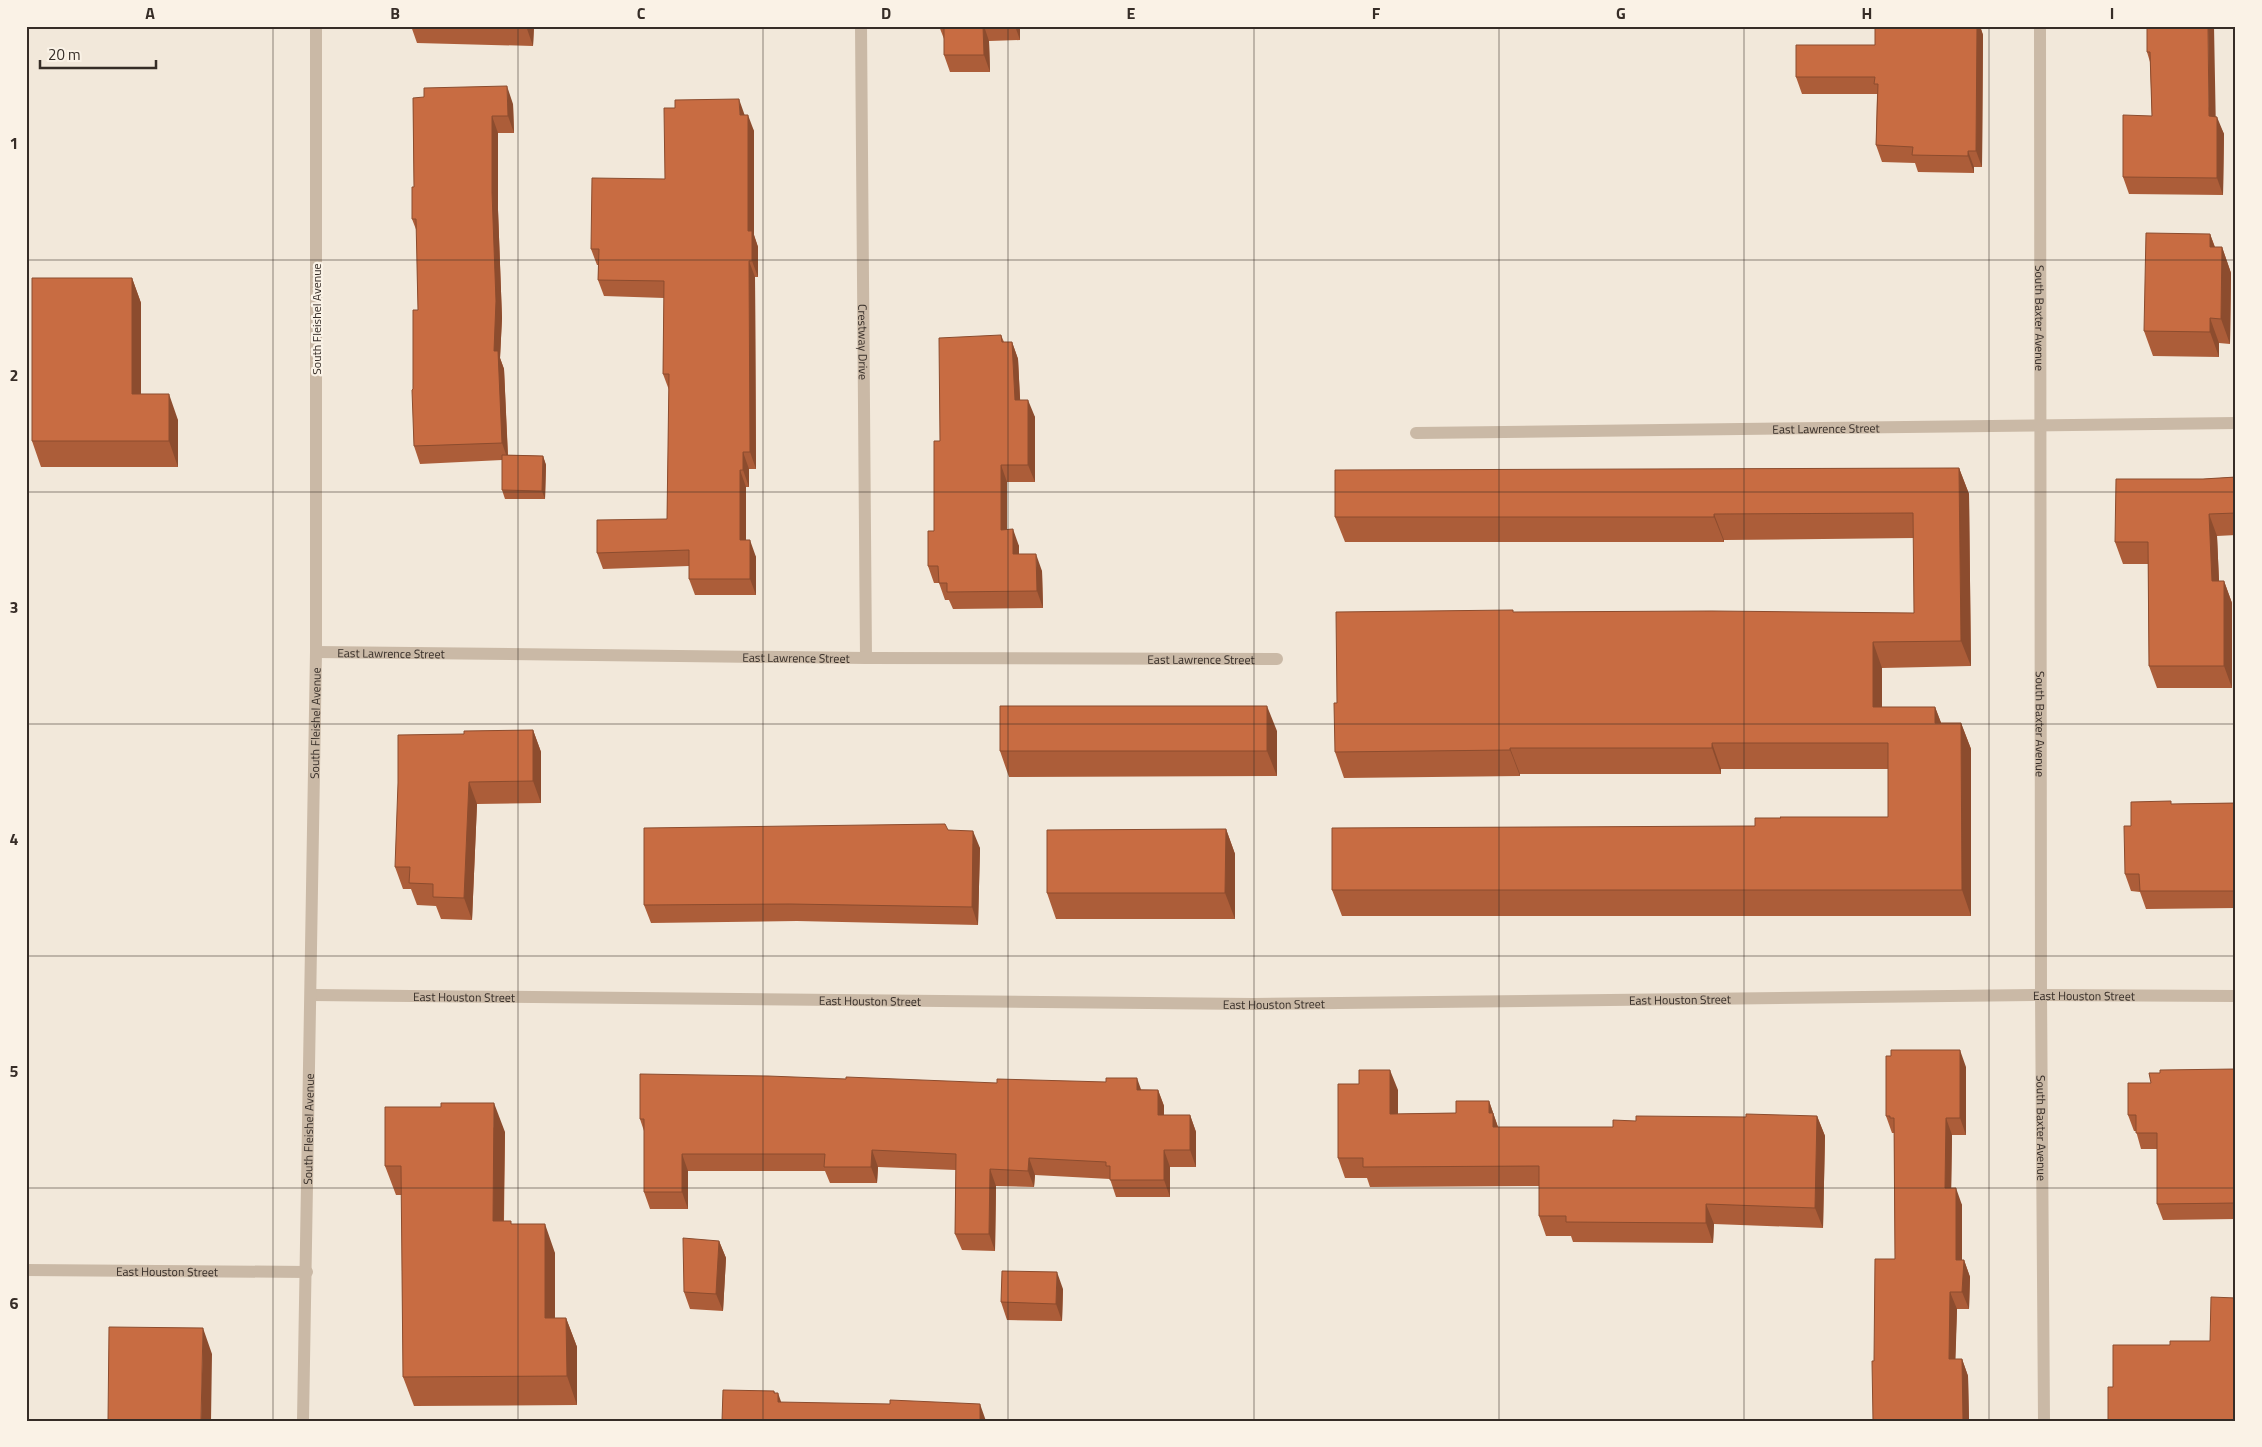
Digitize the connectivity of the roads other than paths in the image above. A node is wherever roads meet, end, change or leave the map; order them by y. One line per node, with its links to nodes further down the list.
1 (316, 26): 7 (street, South Fleishel Avenue)
2 (861, 26): 8 (street, Crestway Drive)
3 (2040, 26): 5 (street, South Baxter Avenue)
4 (2236, 423): 5 (street, East Lawrence Street)
5 (2040, 425): 6 (street, East Lawrence Street); 11 (street, South Baxter Avenue)
6 (1416, 433)
7 (316, 652): 8 (street, East Lawrence Street); 10 (street, South Fleishel Avenue)
8 (866, 658): 9 (street, East Lawrence Street)
9 (1277, 659)
10 (312, 995): 11 (street, East Houston Street); 14 (street, South Fleishel Avenue)
11 (2041, 995): 12 (street, East Houston Street); 16 (street, South Baxter Avenue)
12 (2236, 996)
13 (26, 1270): 14 (street, East Houston Street)
14 (307, 1272): 15 (street, South Fleishel Avenue)
15 (303, 1421)
16 (2044, 1421)

